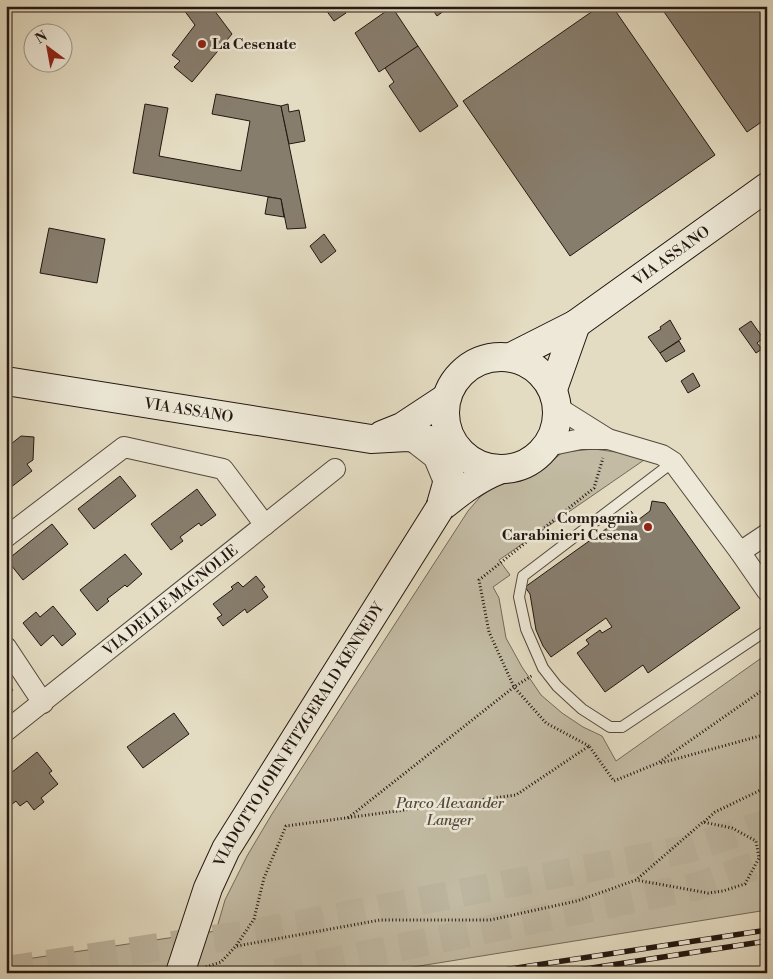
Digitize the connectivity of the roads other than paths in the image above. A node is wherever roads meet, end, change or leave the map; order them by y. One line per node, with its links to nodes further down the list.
1 (767, 187): 2 (main road, VIA ASSANO)
2 (576, 324): 3 (main road, VIA ASSANO); 6 (main road)
3 (511, 357): 5 (main road); 6 (main road)
4 (6, 381): 8 (main road, VIA ASSANO)
5 (446, 398): 8 (main road); 10 (main road)
6 (555, 398): 9 (street); 11 (main road)
7 (407, 438): 8 (main road, VIA ASSANO); 10 (main road, VIA ASSANO); 15 (street)
8 (371, 439)
9 (608, 439): 11 (street); 12 (street)
10 (455, 446): 14 (main road); 15 (main road, VIADOTTO JOHN FITZGERALD KENNEDY)
11 (547, 446): 14 (main road)
12 (673, 462): 19 (street); 21 (lane)
13 (335, 469): 16 (street, VIA DELLE MAGNOLIE)
14 (499, 470): 15 (main road, VIADOTTO JOHN FITZGERALD KENNEDY)
15 (443, 498): 25 (main road, VIADOTTO JOHN FITZGERALD KENNEDY, bridge)
16 (265, 525): 18 (street); 23 (street, VIA DELLE MAGNOLIE)
17 (767, 534): 19 (street)
18 (6, 537)
19 (740, 552): 20 (street)
20 (767, 592)
21 (767, 630)
22 (6, 647): 23 (street)
23 (43, 703): 24 (street, VIA DELLE MAGNOLIE)
24 (6, 731)
25 (192, 971)

